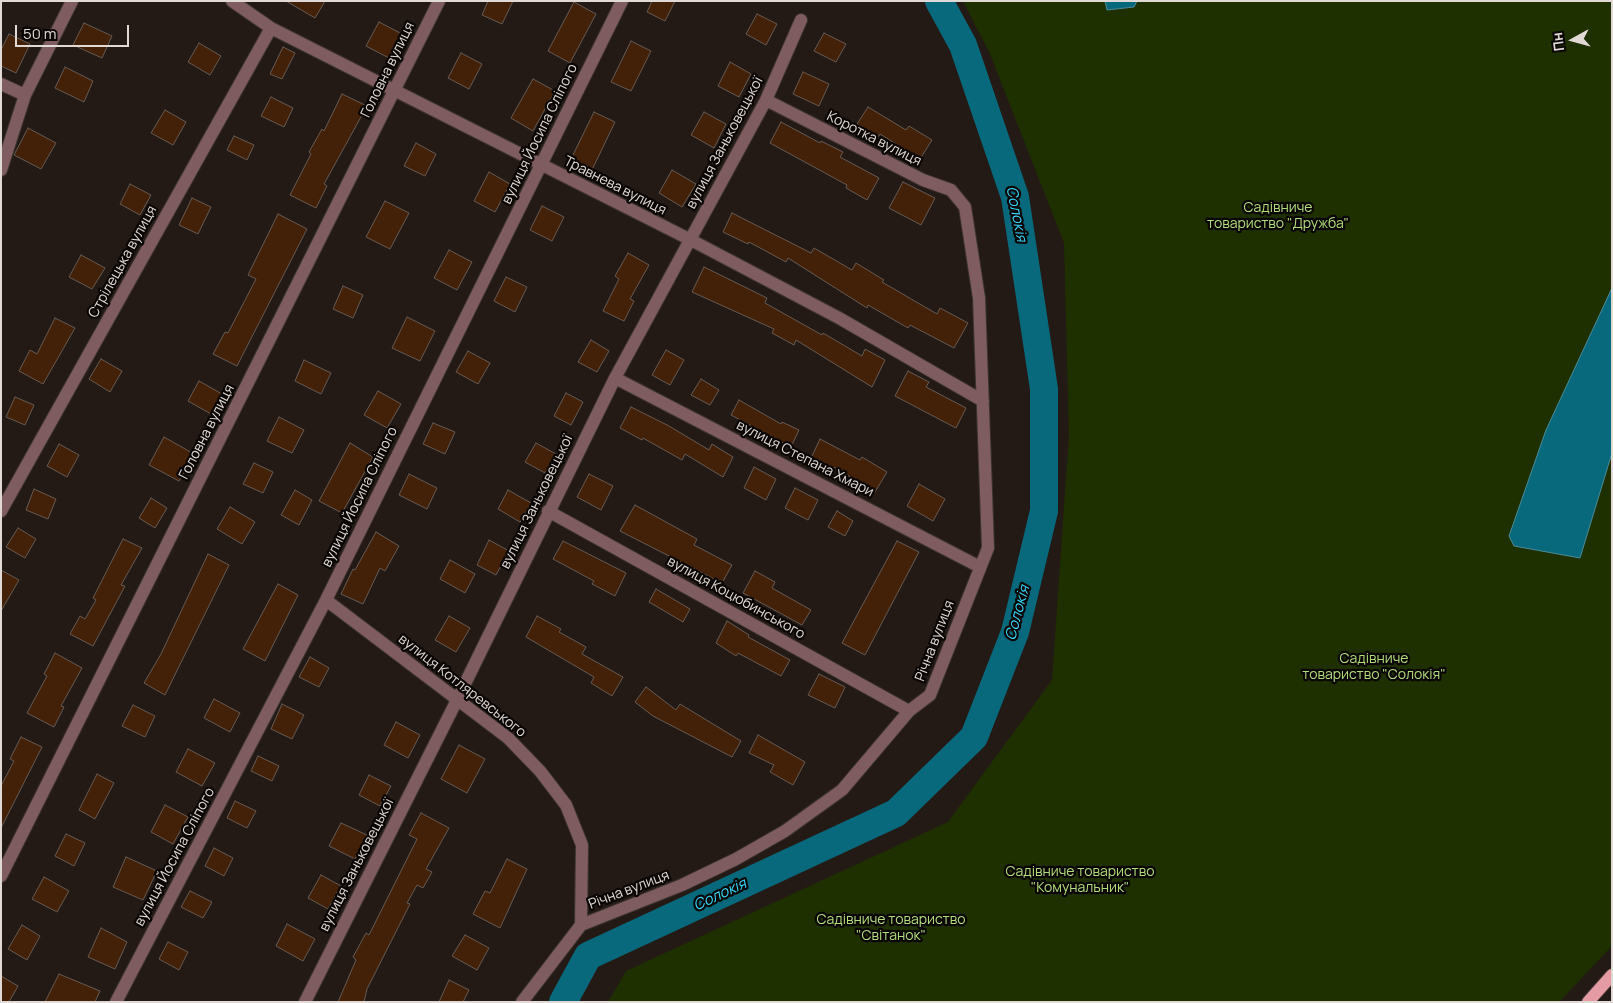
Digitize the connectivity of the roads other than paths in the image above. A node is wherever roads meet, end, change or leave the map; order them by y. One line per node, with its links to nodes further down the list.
1 (72, 1): 9 (street)
2 (232, 1): 6 (street, Травнева вулиця)
3 (439, 1): 8 (street, Головна вулиця)
4 (622, 1): 11 (street, вулиця Йосипа Сліпого)
5 (801, 20): 10 (street, вулиця Заньковецької)
6 (271, 28): 8 (street, Травнева вулиця); 17 (street, Стрілецька вулиця)
7 (1, 84): 9 (street)
8 (396, 91): 11 (street, Травнева вулиця); 23 (street, Головна вулиця)
9 (25, 95): 12 (street)
10 (766, 100): 13 (street, Коротка вулиця); 14 (street, вулиця Заньковецької)
11 (542, 166): 14 (street, Травнева вулиця); 20 (street, вулиця Йосипа Сліпого)
12 (1, 170)
13 (965, 207): 16 (street, Річна вулиця)
14 (690, 240): 15 (street, вулиця Заньковецької); 16 (street, Травнева вулиця)
15 (615, 378): 18 (street, вулиця Заньковецької); 19 (street, вулиця Степана Хмари)
16 (983, 401): 19 (street, Річна вулиця)
17 (1, 511)
18 (548, 511): 21 (street, вулиця Заньковецької); 22 (street, вулиця Коцюбинського)
19 (980, 567): 22 (street, Річна вулиця)
20 (326, 600): 21 (street, вулиця Котляревського); 26 (street, вулиця Йосипа Сліпого)
21 (457, 700): 24 (street, вулиця Котляревського); 27 (street, вулиця Заньковецької)
22 (909, 711): 24 (street, Річна вулиця)
23 (1, 876)
24 (581, 924): 28 (street)
25 (1612, 975): 29 (main road)
26 (116, 1002)
27 (305, 1002)
28 (522, 1002)
29 (1588, 1002)

